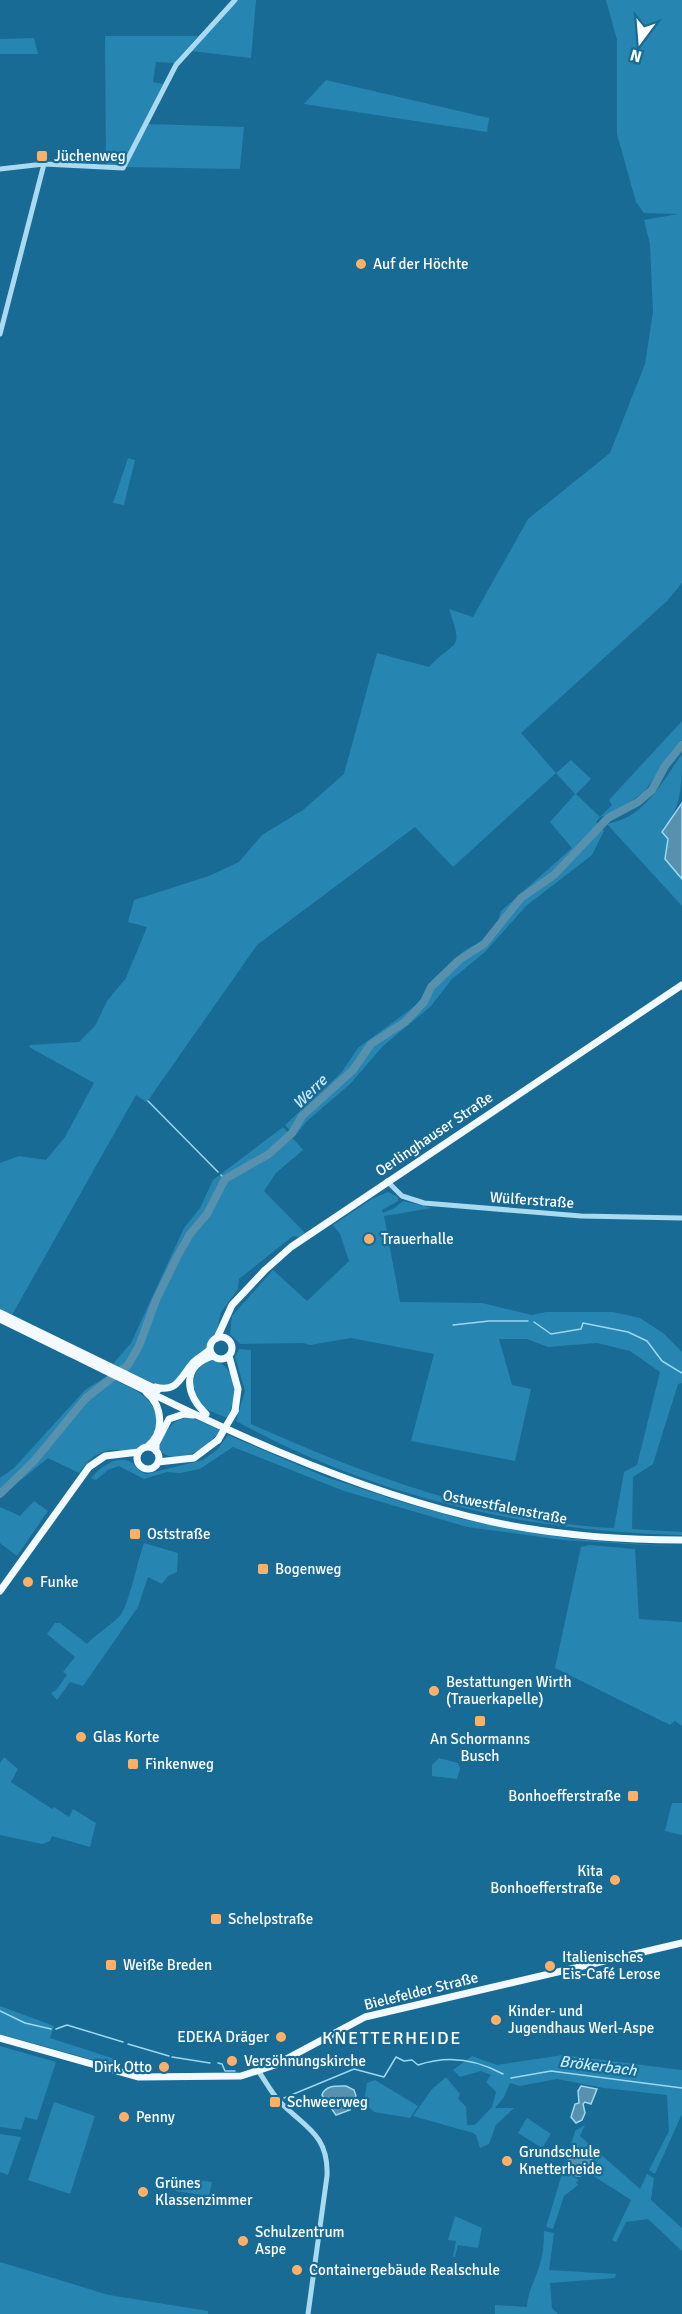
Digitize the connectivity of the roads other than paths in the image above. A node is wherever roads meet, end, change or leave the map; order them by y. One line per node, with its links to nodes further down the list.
1 (236, 0): 2 (street)
2 (44, 164): 3 (street); 4 (street)
3 (0, 169)
4 (0, 334)
5 (682, 985): 6 (main road, Oerlinghauser Straße)
6 (387, 1181): 7 (street, Wülferstraße); 10 (main road, Oerlinghauser Straße)
7 (682, 1218)
8 (0, 1313): 15 (main road, Ostwestfalenstraße)
9 (0, 1318): 15 (main road, Ostwestfalenstraße)
10 (222, 1326): 11 (main road, Oerlinghauser Straße); 12 (main road)
11 (217, 1338): 12 (main road); 13 (main road)
12 (226, 1338): 14 (main road)
13 (212, 1352): 14 (main road); 15 (main road); 16 (main road)
14 (226, 1358): 19 (main road, bridge)
15 (140, 1384): 16 (main road, Ostwestfalenstraße); 17 (main road)
16 (205, 1415): 19 (main road); 20 (main road, Ostwestfalenstraße)
17 (147, 1447): 18 (main road); 19 (main road)
18 (138, 1456): 19 (main road); 21 (main road)
19 (158, 1456)
20 (682, 1540)
21 (0, 1591)
22 (682, 1943): 24 (main road, Bielefelder Straße)
23 (0, 2038): 24 (main road, Bielefelder Straße)
24 (259, 2072): 25 (street)
25 (308, 2314)

